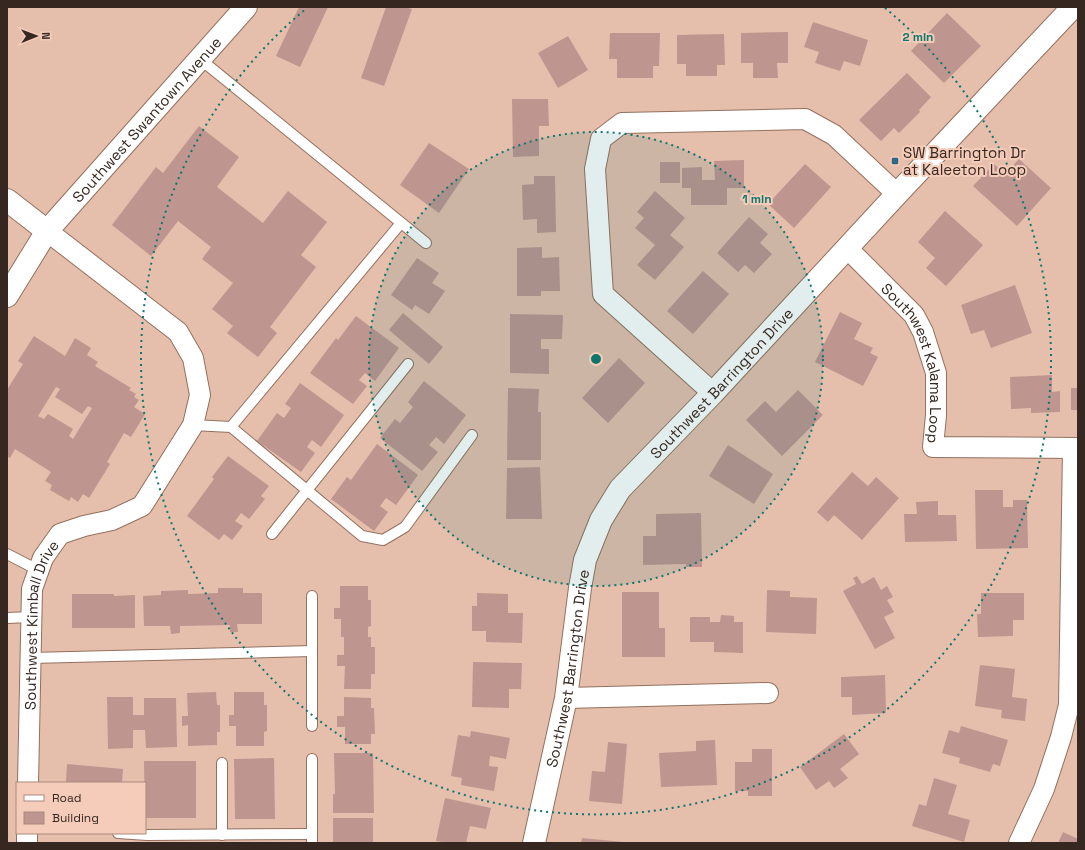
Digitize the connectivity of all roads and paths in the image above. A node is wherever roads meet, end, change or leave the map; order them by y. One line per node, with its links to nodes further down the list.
1 (246, 7): 3 (street, Southwest Swantown Avenue)
2 (1073, 7): 4 (street, Southwest Barrington Drive)
3 (200, 59): 6 (lane); 7 (street, Southwest Swantown Avenue)
4 (897, 194): 9 (street, Southwest Barrington Drive); 12 (street)
5 (7, 200): 7 (street)
6 (401, 223): 8 (lane); 14 (lane)
7 (47, 230): 10 (street, Southwest Swantown Avenue); 13 (street, Southwest Kimball Drive)
8 (426, 243)
9 (848, 248): 12 (street, Southwest Barrington Drive); 16 (street, Southwest Kalama Loop)
10 (7, 296)
11 (408, 364): 17 (lane)
12 (713, 393): 27 (street, Southwest Barrington Drive)
13 (193, 425): 14 (lane); 20 (street, Southwest Kimball Drive)
14 (230, 427): 17 (lane)
15 (472, 435): 17 (lane)
16 (1076, 448): 28 (street)
17 (306, 490): 18 (lane)
18 (272, 534)
19 (7, 554): 20 (lane)
20 (38, 570): 22 (street, Southwest Kimball Drive)
21 (312, 596): 24 (lane)
22 (31, 617): 23 (lane); 25 (street, Southwest Kimball Drive)
23 (7, 618)
24 (312, 650): 25 (lane); 29 (lane)
25 (30, 658): 32 (street, Southwest Kimball Drive)
26 (768, 693): 27 (street)
27 (566, 698): 36 (street, Southwest Barrington Drive)
28 (1073, 705): 37 (street)
29 (312, 726)
30 (312, 759): 35 (lane)
31 (222, 763): 34 (lane)
32 (28, 782)
33 (132, 834): 34 (lane)
34 (222, 835): 35 (lane)
35 (312, 839)
36 (534, 843)
37 (1019, 843)

